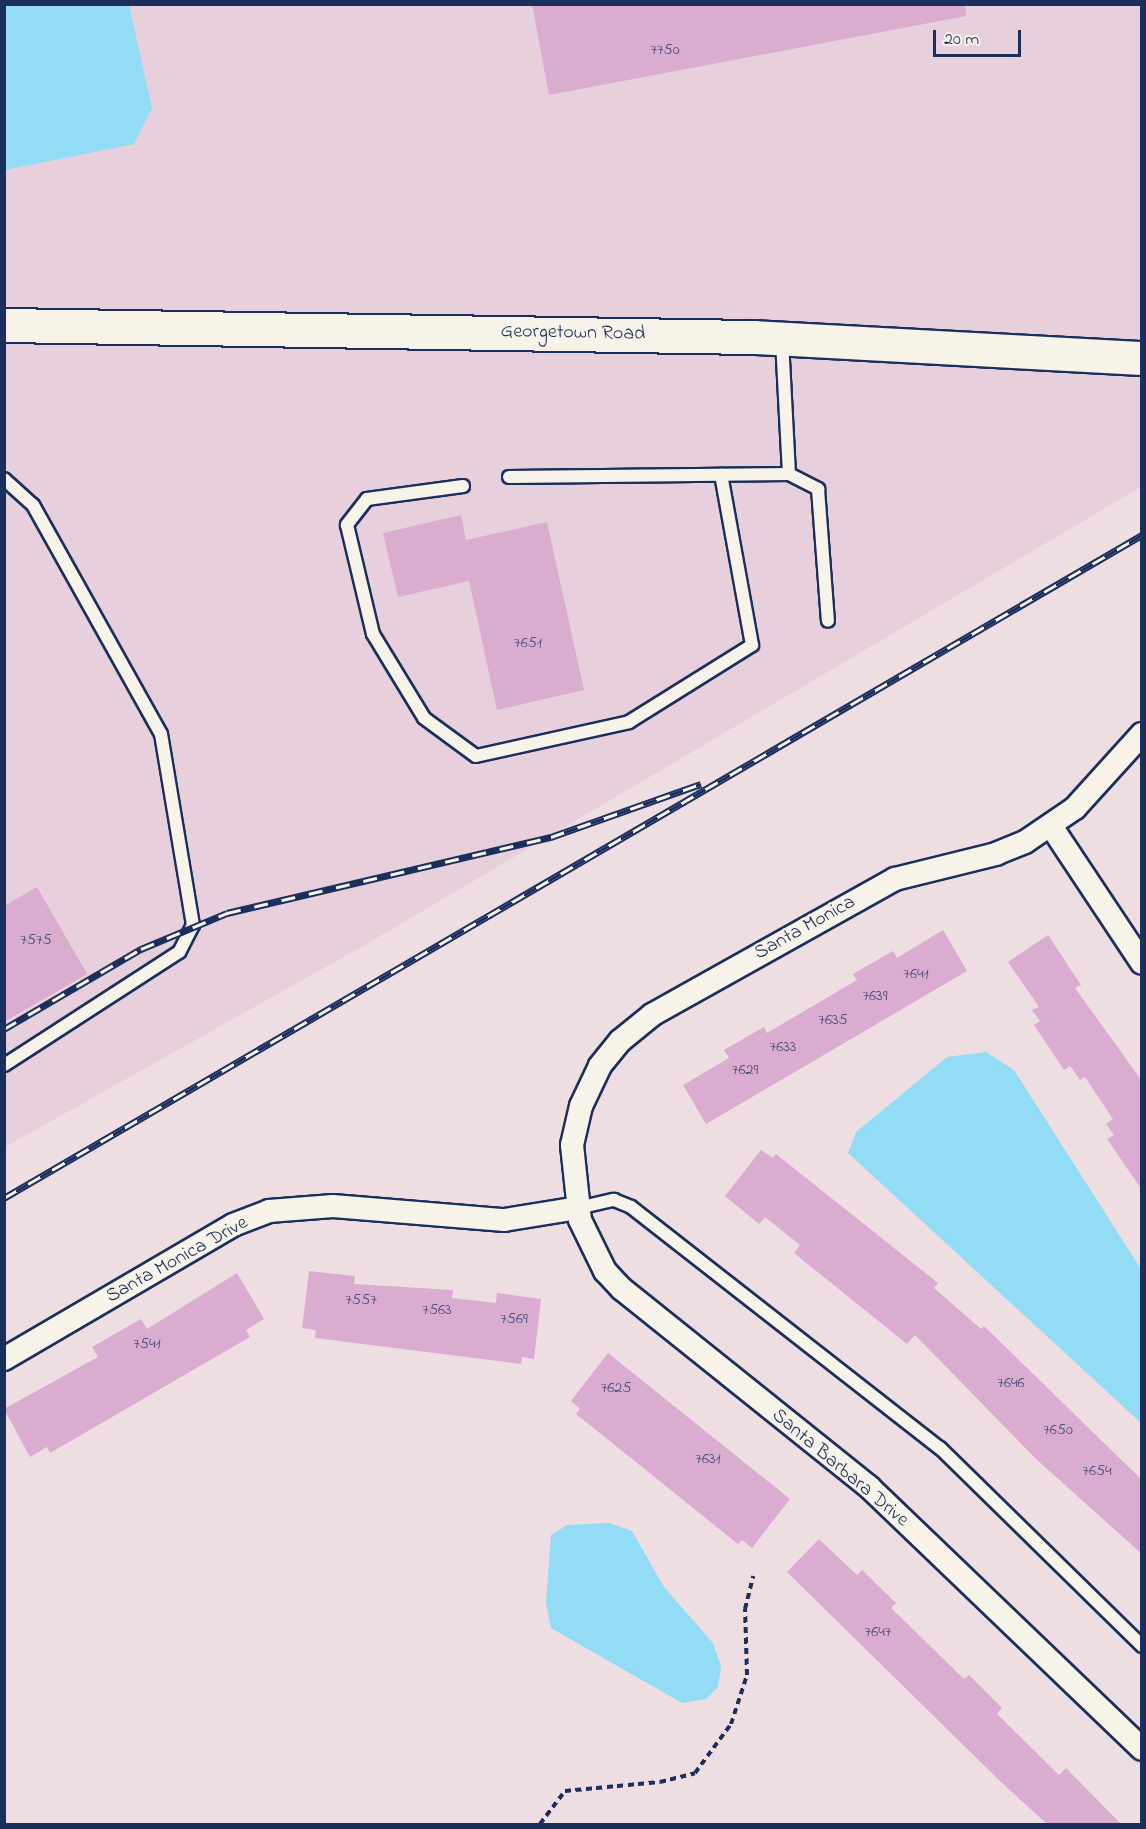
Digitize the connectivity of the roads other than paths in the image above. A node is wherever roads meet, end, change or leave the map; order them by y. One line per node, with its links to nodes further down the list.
1 (4, 325): 2 (main road, Georgetown Road)
2 (782, 338): 3 (main road, Georgetown Road); 4 (lane)
3 (1142, 358)
4 (789, 474): 5 (lane); 9 (lane)
5 (722, 475): 6 (lane); 8 (lane)
6 (509, 477)
7 (4, 479): 13 (lane)
8 (463, 486)
9 (828, 621)
10 (1142, 734): 11 (street, Santa Monica)
11 (1051, 826): 12 (street); 14 (street, Santa Monica)
12 (1142, 963)
13 (4, 1065)
14 (578, 1208): 15 (street, Santa Monica Drive); 16 (lane); 17 (street, Santa Barbara Drive)
15 (4, 1359)
16 (1142, 1646)
17 (1142, 1749)

